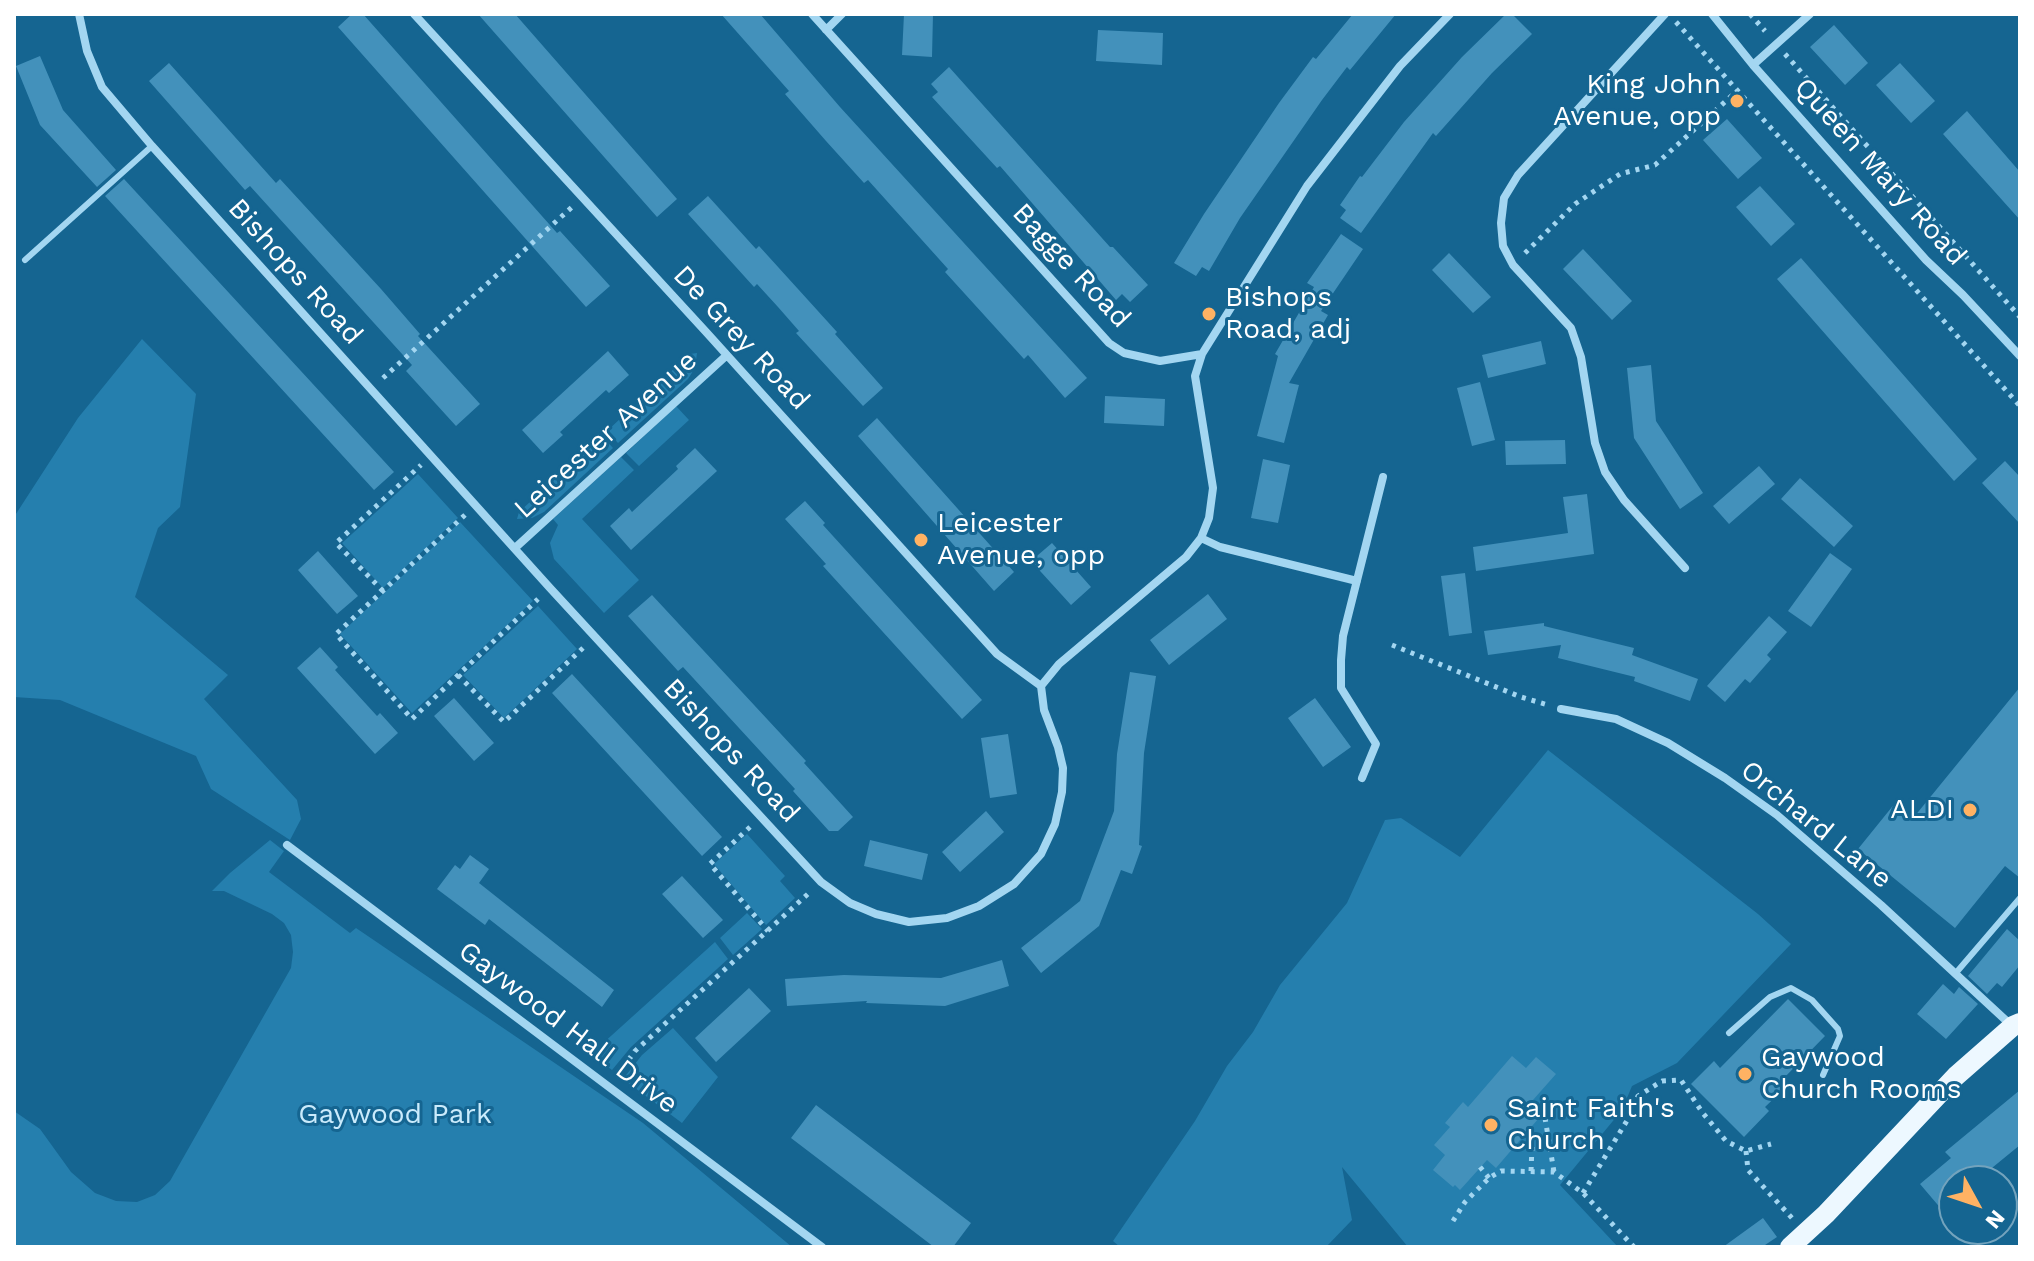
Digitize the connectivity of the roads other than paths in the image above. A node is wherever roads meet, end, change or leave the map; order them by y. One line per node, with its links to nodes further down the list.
1 (79, 14): 11 (street, Bishops Road)
2 (414, 14): 14 (street, De Grey Road)
3 (812, 14): 9 (street, Bagge Road)
4 (842, 14): 9 (street)
5 (1450, 14): 13 (street)
6 (1667, 14): 19 (street)
7 (1712, 14): 10 (street, Queen Mary Road)
8 (1810, 14): 10 (street)
9 (826, 30): 13 (street, Bagge Road)
10 (1753, 65): 15 (street, Queen Mary Road)
11 (152, 146): 12 (lane); 18 (street, Bishops Road)
12 (25, 260)
13 (1202, 354): 17 (street)
14 (727, 355): 18 (street, Leicester Avenue); 21 (street, De Grey Road)
15 (2020, 356)
16 (1383, 477): 20 (street)
17 (1201, 538): 20 (street); 21 (street)
18 (515, 548): 21 (street, Bishops Road)
19 (1685, 568)
20 (1357, 581): 23 (street)
21 (1041, 686)
22 (1561, 709): 26 (street, Orchard Lane)
23 (1362, 778)
24 (287, 845): 31 (street, Gaywood Hall Drive)
25 (2020, 898): 26 (lane)
26 (1955, 974): 27 (street, Orchard Lane)
27 (2018, 1021): 30 (main road)
28 (1729, 1033): 29 (lane)
29 (1823, 1075)
30 (1798, 1240)
31 (822, 1247)

